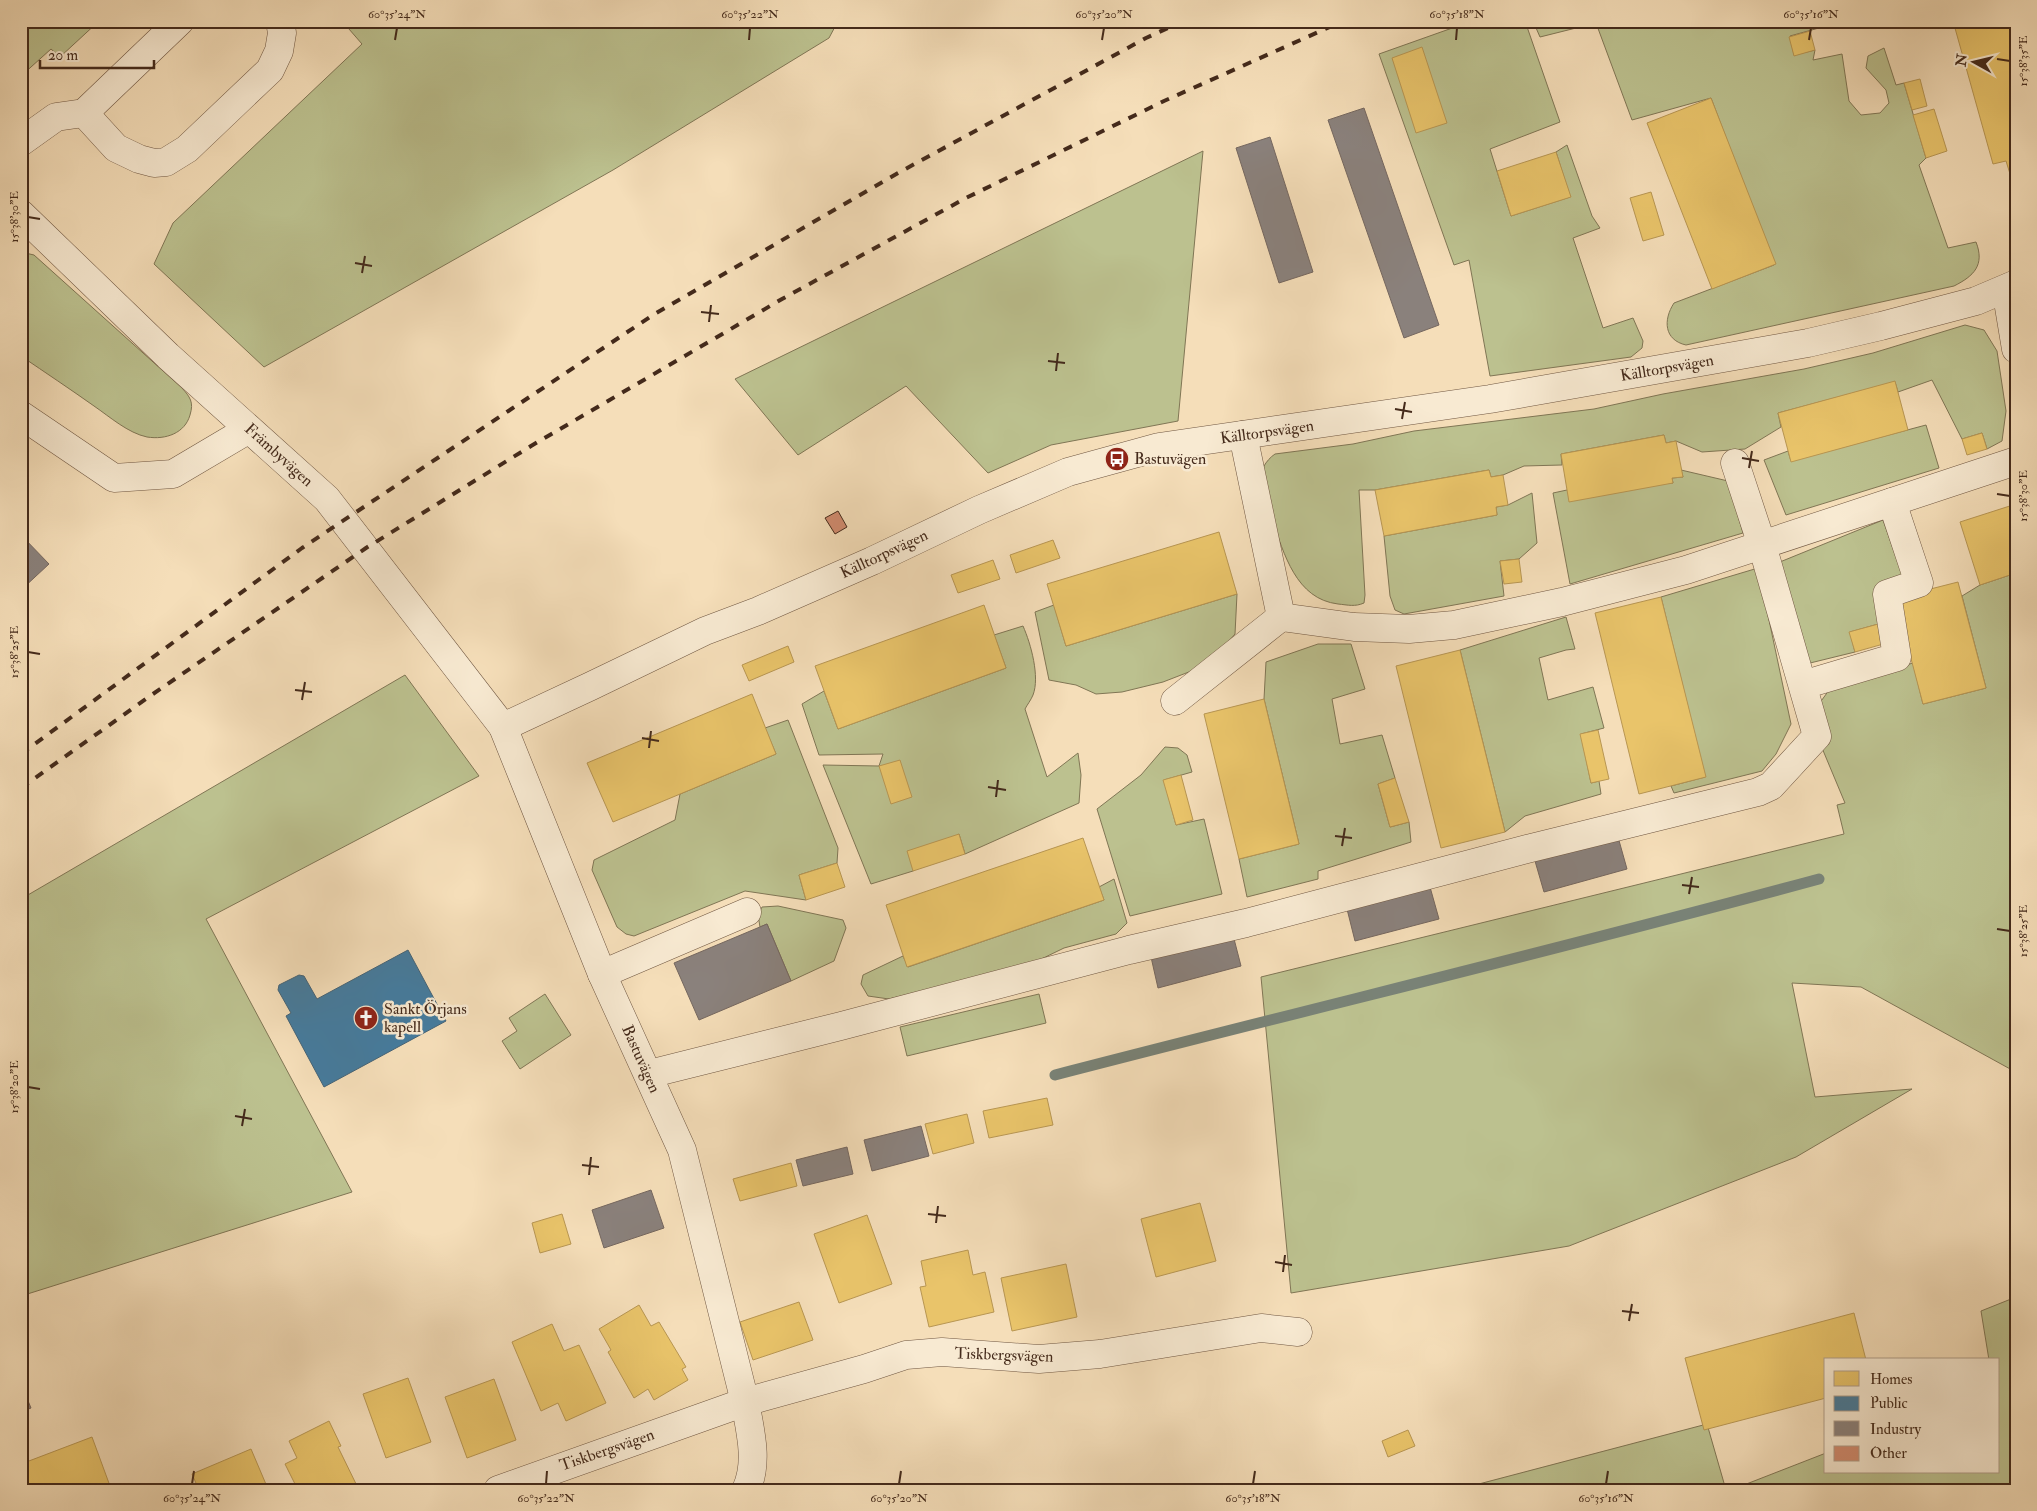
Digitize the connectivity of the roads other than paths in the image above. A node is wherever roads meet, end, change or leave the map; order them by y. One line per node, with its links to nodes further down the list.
1 (180, 21): 3 (street)
2 (280, 21): 3 (street)
3 (84, 113): 4 (street)
4 (21, 142)
5 (21, 214): 9 (street, Främbyvägen)
6 (2011, 287): 7 (street); 10 (street, Källtorpsvägen)
7 (2016, 348)
8 (21, 415): 9 (street)
9 (249, 429): 18 (street, Främbyvägen)
10 (1242, 435): 15 (street); 18 (street, Källtorpsvägen)
11 (2016, 462): 13 (street)
12 (1735, 463): 14 (street)
13 (1892, 502): 14 (street); 16 (street)
14 (1762, 546): 15 (street); 16 (street)
15 (1281, 617): 17 (street)
16 (1802, 685): 21 (street)
17 (1175, 701)
18 (503, 727): 20 (street, Bastuvägen)
19 (747, 912): 20 (street)
20 (602, 974): 21 (street, Bastuvägen)
21 (649, 1074): 23 (street, Bastuvägen)
22 (1298, 1332): 23 (street, Tiskbergsvägen)
23 (744, 1402): 24 (street, Tiskbergsvägen); 25 (street)
24 (498, 1490)
25 (746, 1490)

